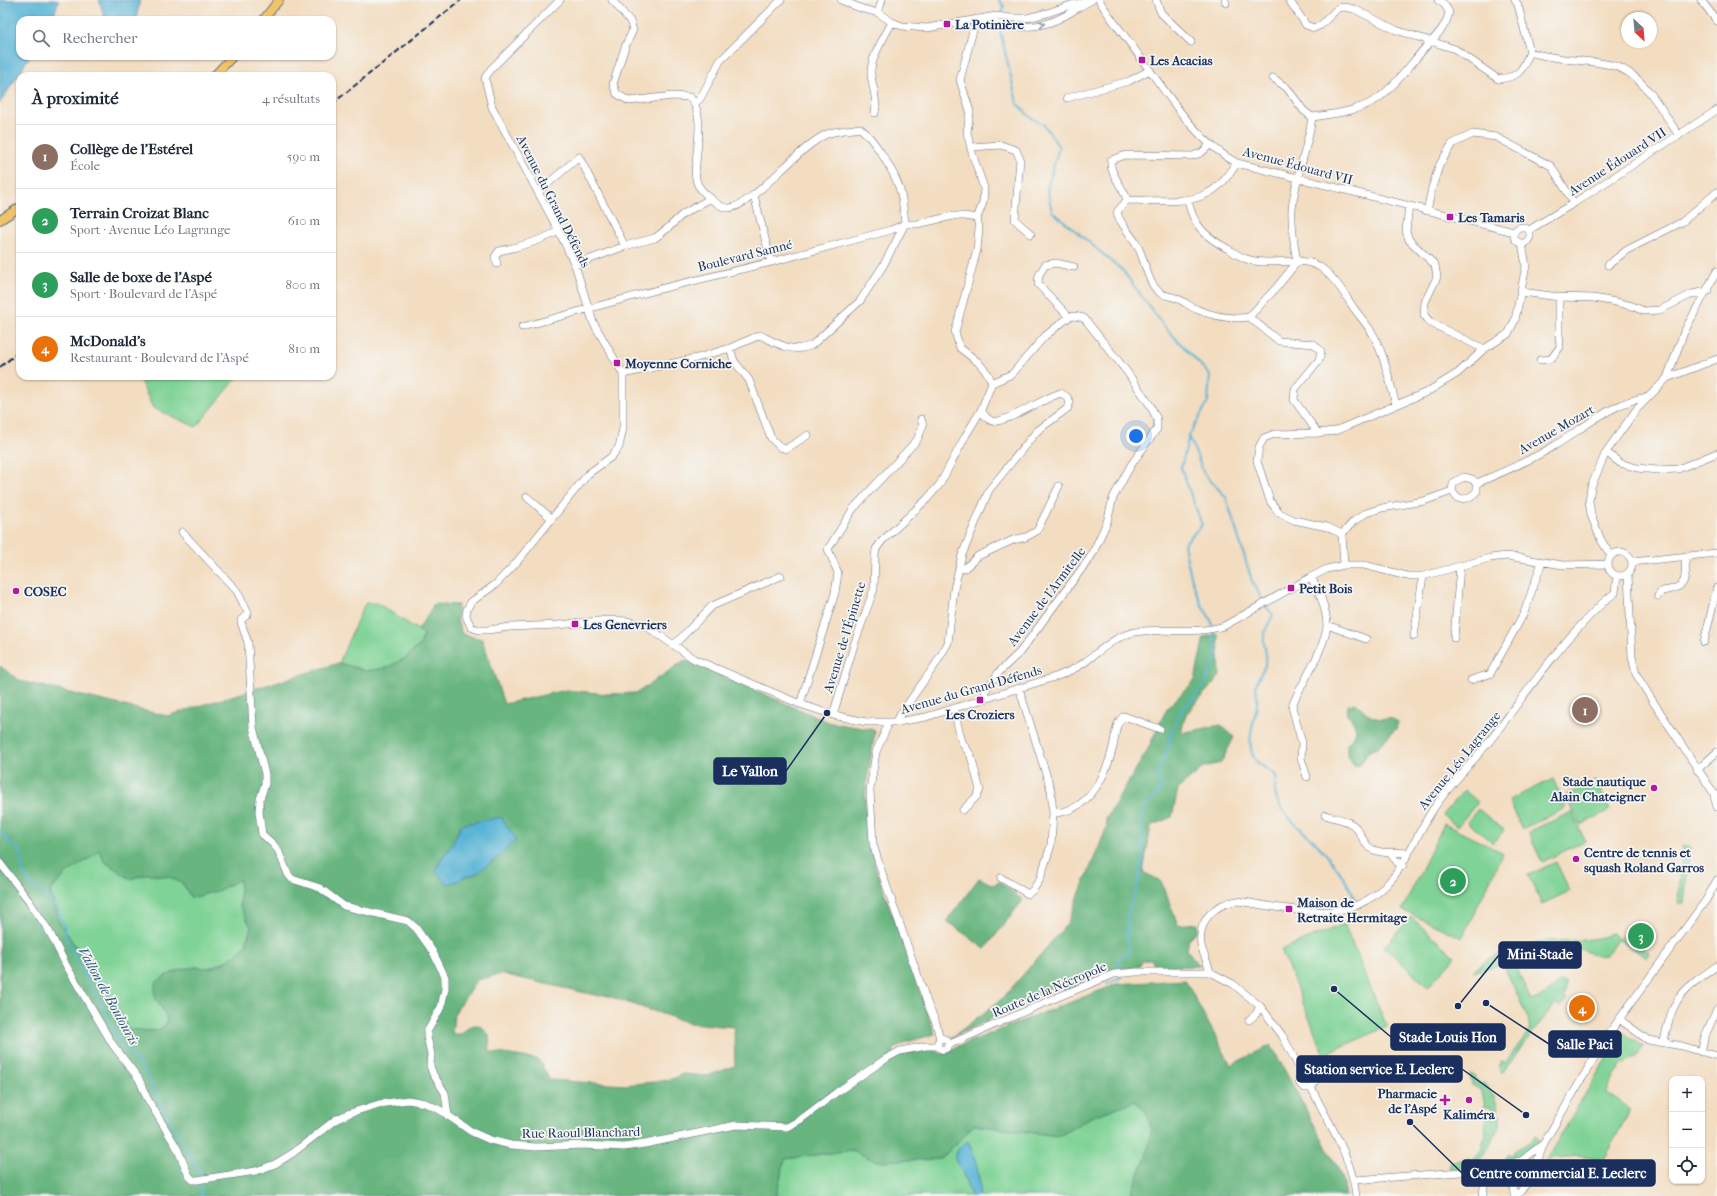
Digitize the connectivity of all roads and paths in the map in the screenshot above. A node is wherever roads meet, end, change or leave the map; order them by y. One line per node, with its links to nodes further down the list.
1 (279, 0): 15 (main road)
2 (560, 0): 36 (street, Avenue du Grand Défends)
3 (612, 0): 27 (street)
4 (781, 0): 27 (street)
5 (841, 0): 14 (street)
6 (882, 0): 14 (street)
7 (1099, 0): 23 (street, Avenue Édouard VII)
8 (1156, 0): 20 (street)
9 (1288, 0): 19 (street)
10 (1438, 0): 19 (street)
11 (1515, 0): 21 (street)
12 (1701, 0): 17 (street)
13 (1090, 1): 16 (street)
14 (878, 13): 18 (street)
15 (266, 16)
16 (976, 19): 18 (street); 33 (street)
17 (1717, 21)
18 (892, 22): 29 (street)
19 (1432, 40): 21 (street); 30 (street)
20 (1191, 42)
21 (1530, 52): 31 (street)
22 (229, 60): 24 (main road)
23 (1150, 70): 26 (street); 32 (street, Avenue Édouard VII)
24 (218, 72)
25 (1273, 78): 30 (street)
26 (1067, 98)
27 (695, 103): 39 (street)
28 (1717, 110): 31 (street, Avenue Édouard VII)
29 (876, 113)
30 (1312, 117): 35 (street)
31 (1679, 136): 42 (street, Avenue Édouard VII)
32 (1210, 145): 34 (street, Avenue Édouard VII); 40 (street)
33 (971, 147): 46 (street); 52 (street)
34 (1237, 163): 35 (street, Avenue Édouard VII); 41 (street)
35 (1298, 178): 43 (street, Avenue Édouard VII); 56 (street)
36 (538, 192): 50 (street, Avenue du Grand Défends); 54 (street)
37 (1717, 192): 59 (street)
38 (754, 195): 39 (street); 48 (street); 55 (street)
39 (711, 198): 54 (street)
40 (1127, 200): 41 (street); 67 (street)
41 (1188, 200): 56 (street)
42 (1574, 203): 45 (street); 49 (street, Avenue Édouard VII)
43 (1409, 206): 45 (street, Avenue Édouard VII); 70 (street)
44 (16, 210): 47 (main road)
45 (1427, 211): 51 (street, Avenue Édouard VII)
46 (977, 218): 48 (street, Boulevard Samné); 75 (street)
47 (0, 220)
48 (905, 224): 55 (street, Boulevard Samné); 69 (street)
49 (1529, 230): 51 (street, Avenue Édouard VII); 53 (street)
50 (559, 231): 57 (street); 58 (street, Avenue du Grand Défends)
51 (1514, 232): 53 (street)
52 (1031, 234)
53 (1522, 243): 63 (street)
54 (625, 246): 58 (street)
55 (771, 262): 65 (street, Boulevard Samné)
56 (1297, 262): 67 (street); 77 (street)
57 (497, 264)
58 (575, 265): 65 (street, Avenue du Grand Défends)
59 (1608, 265)
60 (1074, 267): 66 (street)
61 (1717, 272): 62 (street)
62 (1708, 290): 64 (street); 74 (street)
63 (1522, 292): 64 (street); 70 (street)
64 (1559, 297): 72 (street)
65 (590, 309): 68 (street, Boulevard Samné); 73 (street, Avenue du Grand Défends)
66 (1069, 317): 75 (street); 117 (street, Avenue de l'Armitelle)
67 (1249, 317): 80 (street)
68 (522, 327)
69 (730, 348): 73 (street); 81 (street)
70 (1484, 349): 77 (street)
71 (1717, 359): 74 (street)
72 (1540, 360)
73 (623, 374): 88 (street, Avenue du Grand Défends)
74 (1667, 378): 76 (street)
75 (992, 383): 78 (street, Avenue de l'Épinette)
76 (1648, 397): 82 (street); 84 (street, Avenue Mozart)
77 (1396, 406): 80 (street)
78 (981, 410): 99 (street); 120 (street, Avenue de l'Épinette)
79 (921, 419): 118 (street)
80 (1318, 434): 90 (street)
81 (808, 435)
82 (1606, 452): 83 (street); 92 (street)
83 (1717, 454)
84 (1477, 484): 86 (street); 86 (street)
85 (1059, 486): 99 (street)
86 (1452, 491): 90 (street)
87 (527, 497): 88 (street)
88 (551, 518): 114 (street, Avenue du Grand Défends)
89 (182, 532): 150 (street)
90 (1342, 534): 97 (street)
91 (1717, 553): 93 (street)
92 (1611, 556): 95 (street); 96 (street)
93 (1684, 556): 95 (street); 107 (street)
94 (1542, 562): 96 (street, Avenue du Grand Défends); 98 (street, Avenue du Grand Défends); 115 (street)
95 (1632, 562): 100 (street)
96 (1608, 564): 103 (street)
97 (1344, 565): 102 (street, Avenue du Grand Défends); 104 (street, Avenue du Grand Défends)
98 (1460, 566): 102 (street, Avenue du Grand Défends); 111 (street)
99 (958, 569): 121 (street)
100 (1628, 574): 103 (street); 108 (street)
101 (781, 576): 114 (street)
102 (1424, 576): 110 (street)
103 (1617, 576): 106 (street)
104 (1312, 577): 109 (street); 116 (street, Avenue du Grand Défends)
105 (1717, 588): 113 (street)
106 (1615, 593): 108 (street); 133 (street, Avenue Léo Lagrange)
107 (1658, 596)
108 (1629, 600): 125 (street)
109 (1327, 625): 112 (street); 126 (street)
110 (1414, 636)
111 (1454, 638)
112 (1366, 639)
113 (1704, 642)
114 (674, 645): 118 (street, Avenue du Grand Défends)
115 (1471, 680)
116 (1019, 688): 117 (street, Avenue du Grand Défends); 130 (street)
117 (985, 698): 119 (street, Avenue du Grand Défends)
118 (800, 704): 120 (street, Avenue du Grand Défends)
119 (955, 708): 121 (street, Avenue du Grand Défends); 129 (street)
120 (833, 715): 122 (street, Avenue du Grand Défends)
121 (895, 722): 122 (street, Avenue du Grand Défends)
122 (887, 723): 145 (street)
123 (1160, 729): 130 (street)
124 (1717, 752): 125 (street)
125 (1697, 770): 127 (street)
126 (1307, 777)
127 (1716, 797): 128 (street)
128 (1717, 807)
129 (963, 810)
130 (1053, 813): 136 (street)
131 (1325, 815): 132 (street)
132 (1390, 854): 133 (street); 135 (street)
133 (1408, 854): 135 (street, Avenue Léo Lagrange)
134 (0, 863): 150 (street, Rue Raoul Blanchard)
135 (1403, 865): 139 (street, Avenue Léo Lagrange)
136 (1001, 878)
137 (1717, 880): 142 (street)
138 (1717, 966): 144 (street)
139 (1210, 972): 140 (street); 145 (street, Route de la Nécropole)
140 (1260, 1006): 143 (street); 148 (street)
141 (1717, 1009): 146 (street)
142 (1619, 1019): 144 (street); 151 (street)
143 (1249, 1020)
144 (1664, 1042): 146 (street)
145 (939, 1043): 150 (street, Rue Raoul Blanchard)
146 (1700, 1052): 147 (street)
147 (1717, 1056)
148 (1302, 1073): 149 (street); 149 (street)
149 (1311, 1087): 157 (street)
150 (448, 1116)
151 (1544, 1144): 152 (street); 155 (street)
152 (1521, 1161): 154 (street); 155 (street)
153 (1483, 1170): 154 (street); 157 (street); 160 (street)
154 (1511, 1170): 156 (street)
155 (1533, 1172): 158 (street)
156 (1513, 1178): 158 (street); 161 (street)
157 (1355, 1180): 159 (street)
158 (1528, 1181): 162 (street)
159 (1356, 1196)
160 (1483, 1196)
161 (1514, 1196)
162 (1517, 1196)

